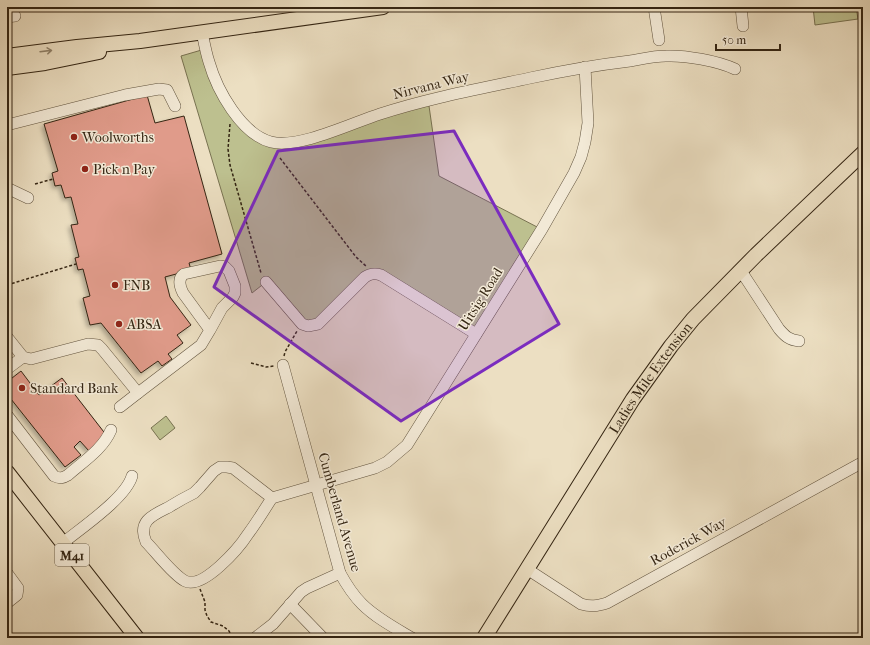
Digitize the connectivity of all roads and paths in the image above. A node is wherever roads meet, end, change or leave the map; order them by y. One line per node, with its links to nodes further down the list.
1 (383, 7): 4 (main road)
2 (654, 7): 7 (street)
3 (741, 7): 5 (street)
4 (305, 12): 6 (main road)
5 (743, 26)
6 (202, 32): 8 (main road); 14 (street, Nirvana Way)
7 (659, 40)
8 (140, 41): 9 (main road, one-way to 8); 11 (main road)
9 (7, 56)
10 (585, 67): 12 (street, Nirvana Way); 14 (street, Nirvana Way); 29 (street, Uitsig Road)
11 (7, 68)
12 (735, 69)
13 (175, 106): 15 (street)
14 (234, 113): 25 (path)
15 (7, 125)
16 (863, 153): 23 (main road, Ladies Mile Extension)
17 (280, 158): 24 (path)
18 (53, 179): 19 (path)
19 (35, 184)
20 (7, 188): 21 (street)
21 (28, 198)
22 (76, 264): 26 (path)
23 (741, 271): 31 (street); 47 (main road, Ladies Mile Extension)
24 (373, 273): 27 (street); 29 (street)
25 (266, 282): 27 (street)
26 (7, 285)
27 (302, 324): 34 (path)
28 (210, 330): 28 (street); 37 (street)
29 (476, 334): 44 (street, Uitsig Road)
30 (7, 337): 32 (street)
31 (799, 341)
32 (23, 357): 36 (street); 37 (street)
33 (251, 363): 35 (path)
34 (283, 365): 44 (street, Cumberland Avenue)
35 (266, 367)
36 (7, 369)
37 (138, 393): 38 (street)
38 (120, 408)
39 (7, 416): 40 (street)
40 (112, 430)
41 (863, 462): 47 (street, Roderick Way)
42 (7, 472): 46 (main road, M41)
43 (132, 476): 46 (street)
44 (316, 485): 45 (street, Uitsig Road); 49 (street, Cumberland Avenue)
45 (272, 498): 50 (street); 50 (street)
46 (63, 543): 53 (main road, M41)
47 (527, 569): 58 (main road, Ladies Mile Extension)
48 (7, 572): 51 (street)
49 (340, 573): 52 (street); 57 (street, Cumberland Avenue)
50 (198, 582): 54 (path)
51 (7, 603)
52 (290, 604): 55 (street); 56 (street)
53 (137, 638)
54 (233, 638)
55 (255, 638)
56 (323, 638)
57 (412, 638)
58 (484, 638)

